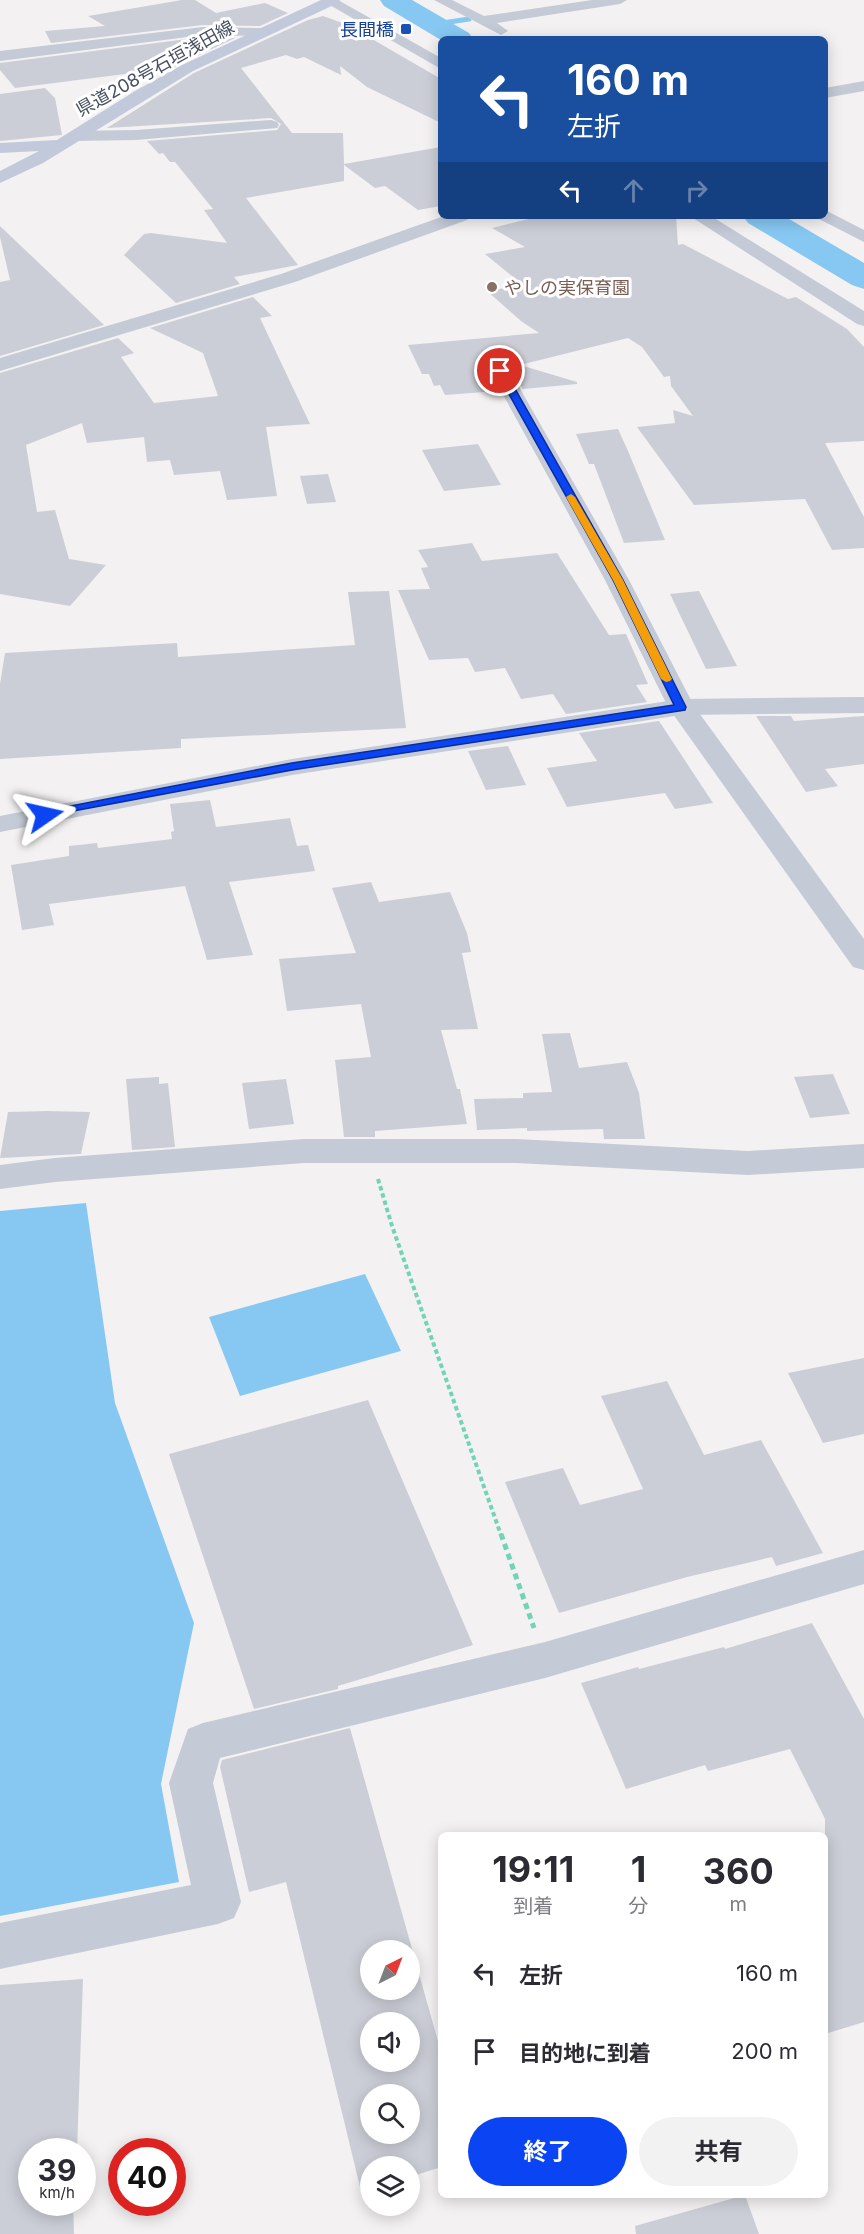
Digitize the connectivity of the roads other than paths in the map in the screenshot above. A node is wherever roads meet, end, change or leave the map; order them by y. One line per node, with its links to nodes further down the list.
1 (331, 0): 6 (main road, 県道208号石垣浅田線); 9 (street)
2 (441, 0): 5 (street)
3 (567, 0): 5 (street)
4 (620, 0): 5 (street)
5 (476, 18): 7 (street)
6 (260, 32): 8 (street); 13 (main road, 県道208号石垣浅田線)
7 (509, 36)
8 (0, 56)
9 (438, 62)
10 (864, 86): 11 (street)
11 (828, 92)
12 (271, 125): 13 (street)
13 (67, 140): 14 (main road); 15 (main road, 県道208号石垣浅田線)
14 (0, 148)
15 (0, 178)
16 (828, 217): 19 (street)
17 (453, 219): 21 (street)
18 (704, 219): 20 (street)
19 (864, 237)
20 (864, 320)
21 (0, 365)
22 (500, 371): 24 (street)
23 (864, 705): 24 (street)
24 (681, 707): 25 (street); 26 (street)
25 (0, 824)
26 (864, 960)
27 (864, 1156): 28 (street)
28 (0, 1177)
29 (864, 1567): 30 (street)
30 (0, 1946)

